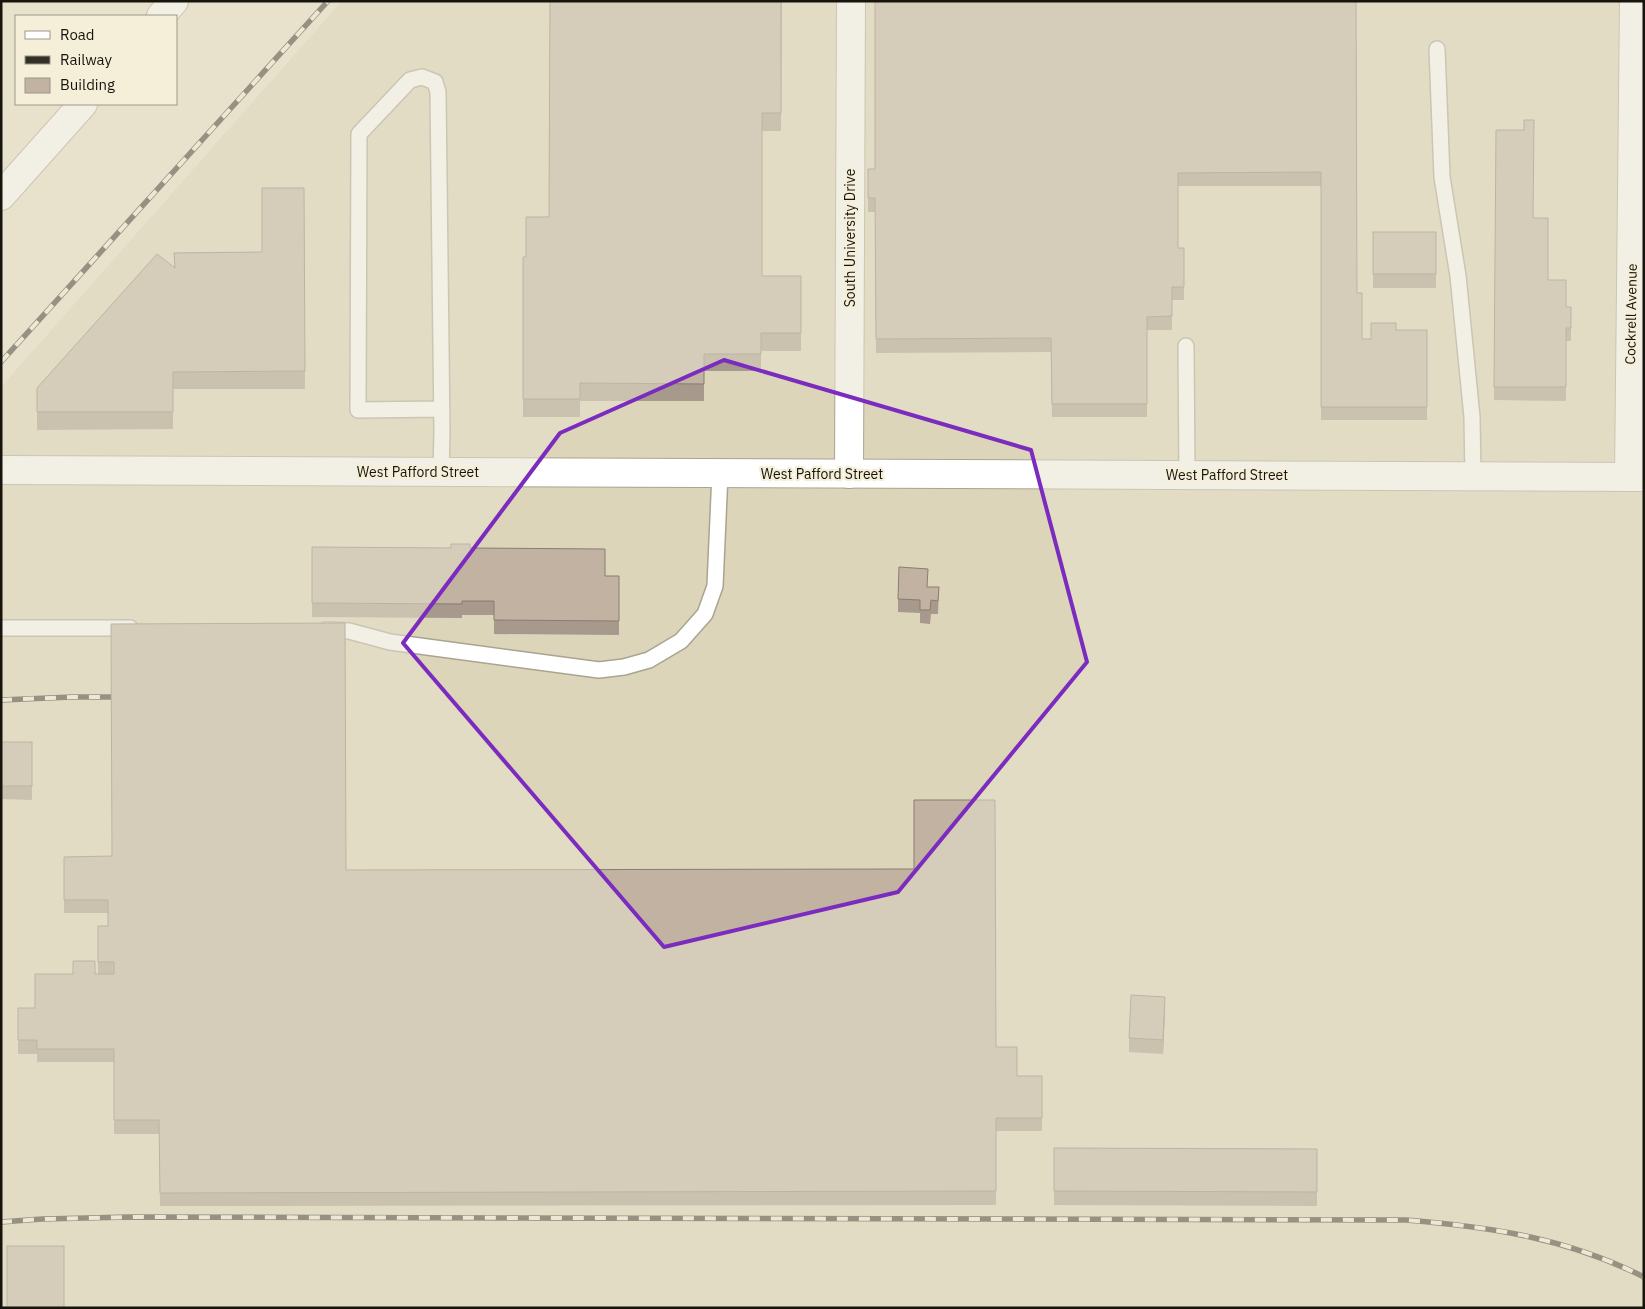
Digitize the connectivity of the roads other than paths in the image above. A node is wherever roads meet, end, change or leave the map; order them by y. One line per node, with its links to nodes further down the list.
1 (174, 1): 4 (street)
2 (850, 1): 16 (street, South University Drive)
3 (1634, 1): 7 (street, Cockrell Avenue)
4 (162, 15)
5 (1437, 49): 18 (lane)
6 (82, 105): 8 (street)
7 (1638, 132): 9 (street, Cockrell Avenue)
8 (1, 196)
9 (1638, 232): 11 (street, Cockrell Avenue)
10 (1186, 346): 17 (lane)
11 (1637, 359): 19 (street, Cockrell Avenue)
12 (442, 410): 12 (lane); 14 (lane)
13 (1, 470): 14 (street, West Pafford Street)
14 (441, 472): 15 (street, West Pafford Street)
15 (720, 474): 16 (street, West Pafford Street); 22 (lane)
16 (849, 474): 17 (street, West Pafford Street)
17 (1187, 475): 18 (street, West Pafford Street)
18 (1473, 476): 19 (street, West Pafford Street)
19 (1636, 477)
20 (1, 628): 21 (lane)
21 (141, 628)
22 (309, 630)

